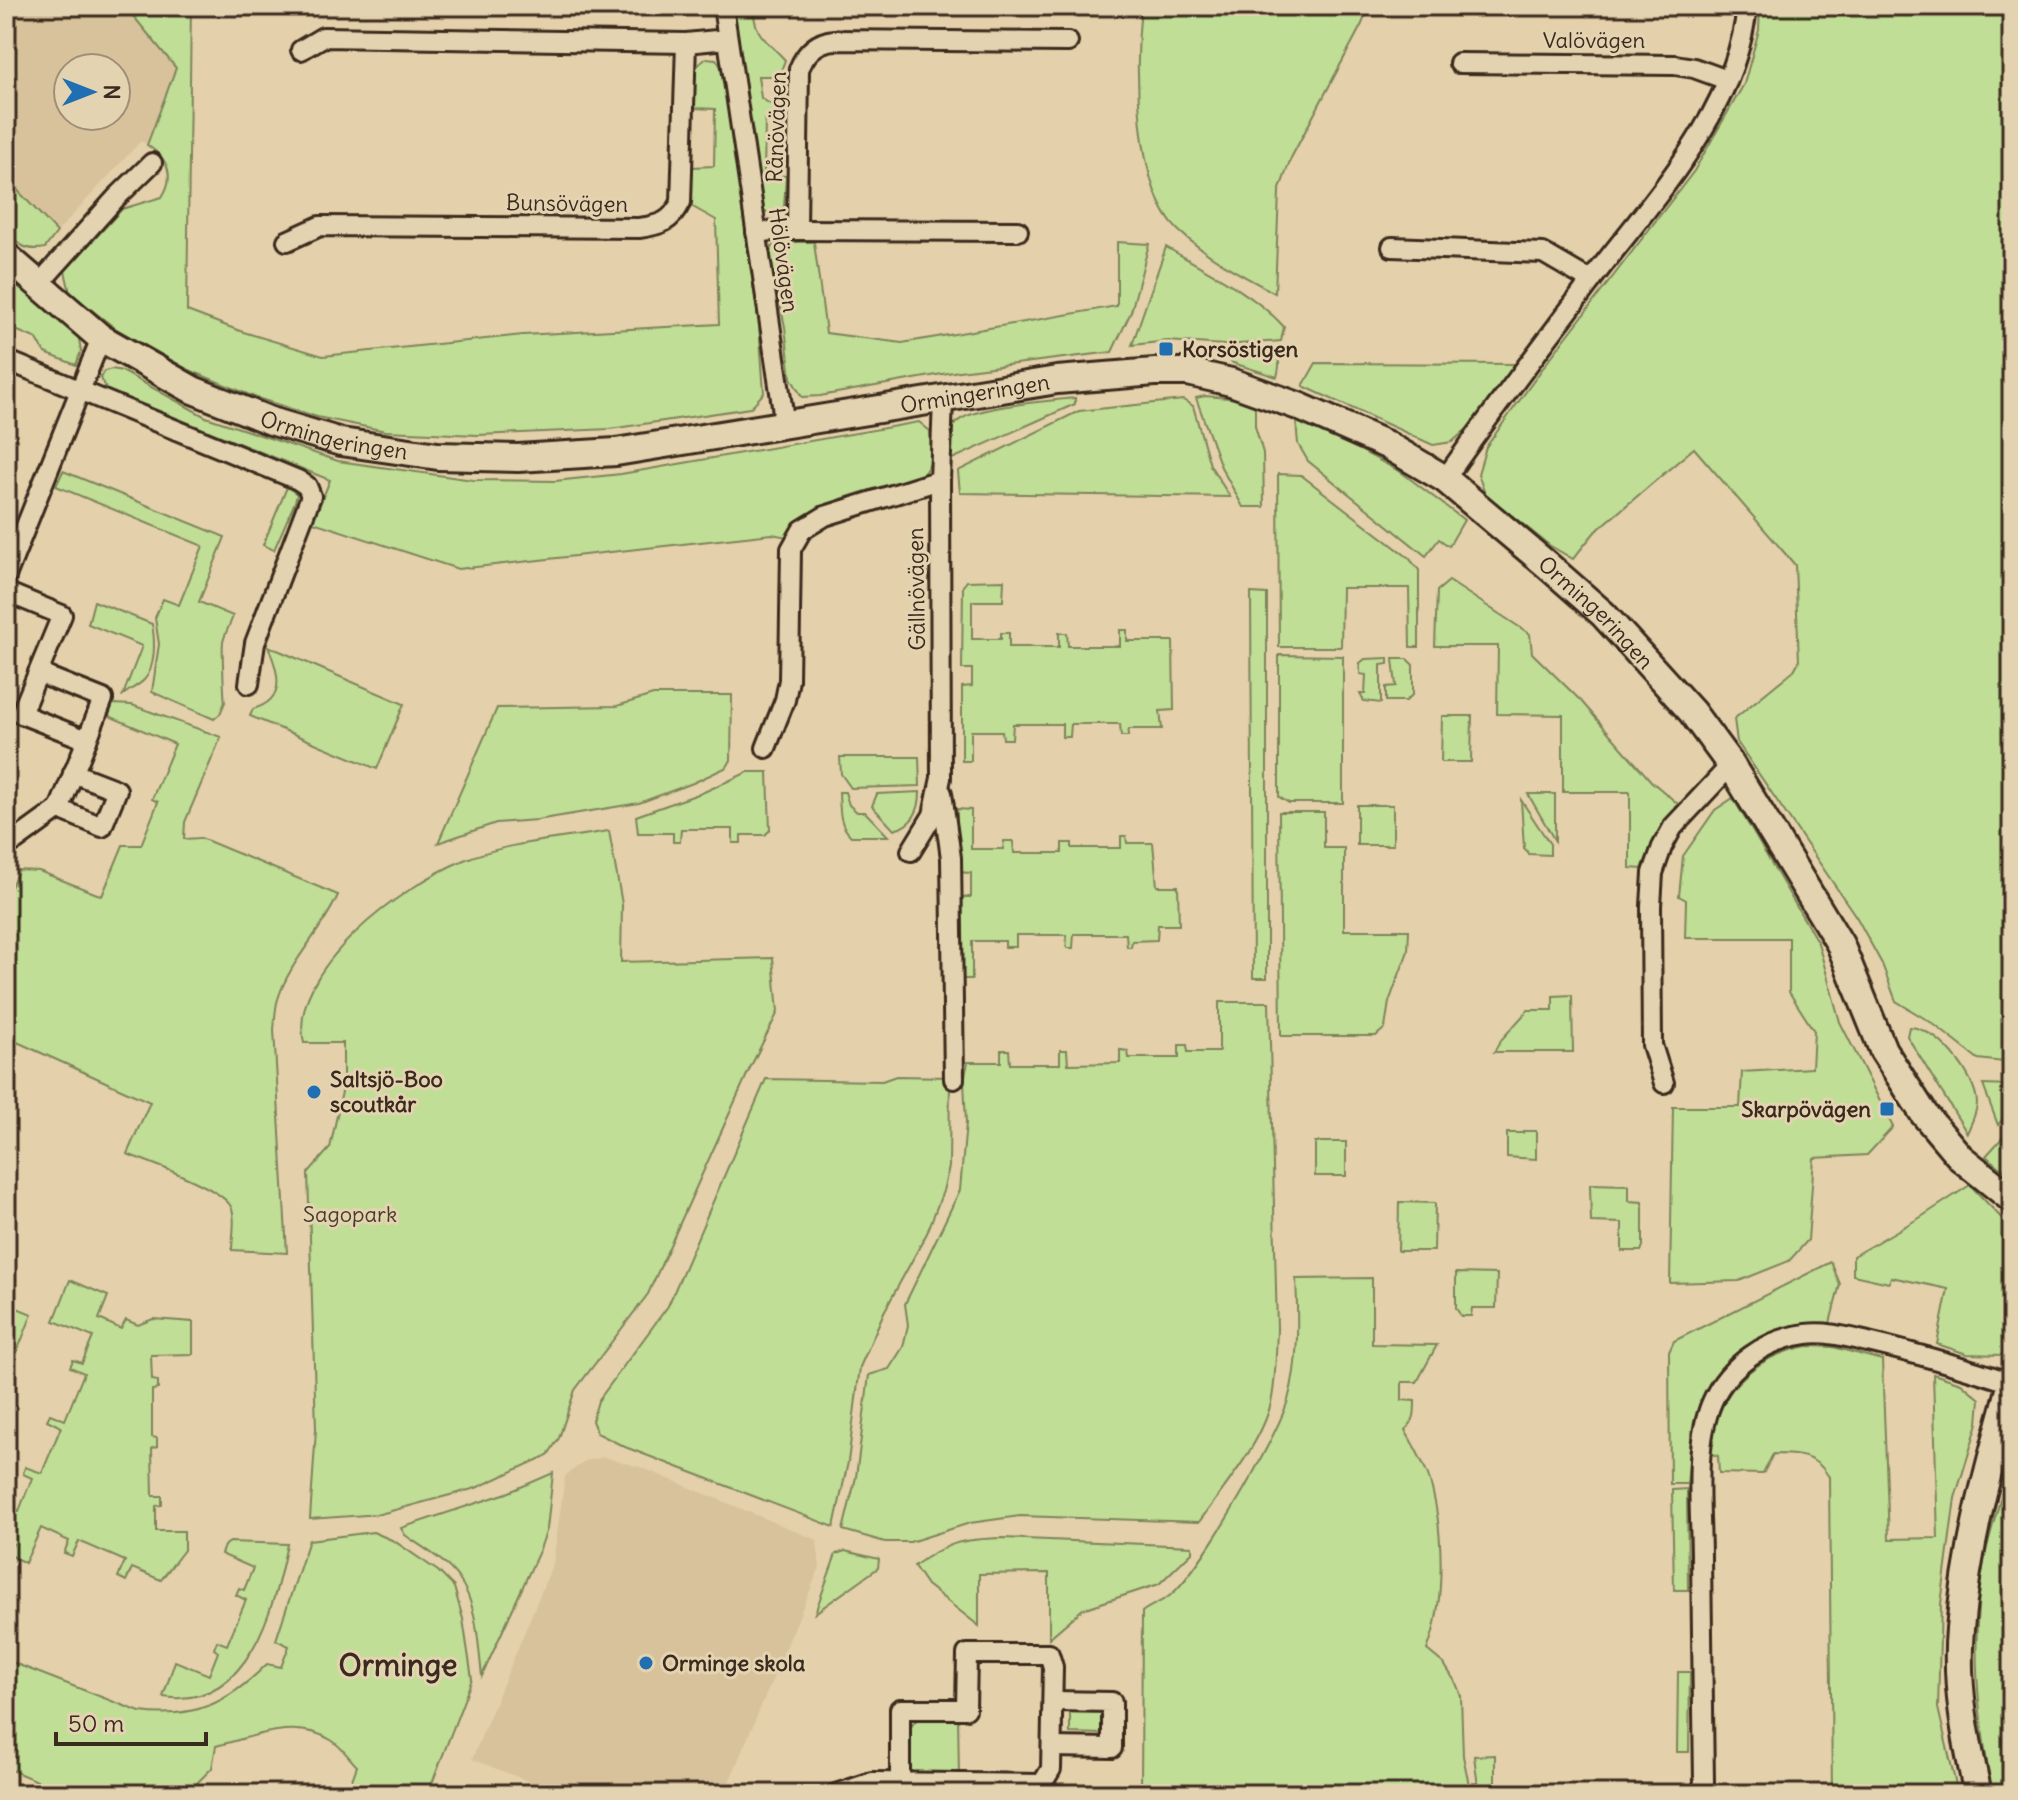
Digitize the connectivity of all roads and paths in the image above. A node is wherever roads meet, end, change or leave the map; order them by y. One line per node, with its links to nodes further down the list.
1 (723, 6): 3 (street, Hölövägen)
2 (1747, 6): 8 (street)
3 (727, 39): 5 (street); 12 (street, Hölövägen)
4 (1068, 42): 10 (street, Rånövägen)
5 (686, 43): 6 (street); 13 (street, Bunsövägen)
6 (301, 50)
7 (1459, 63): 8 (street, Valövägen)
8 (1727, 80): 16 (street)
9 (152, 163): 17 (street)
10 (797, 230): 11 (street); 12 (street)
11 (1018, 231)
12 (756, 232): 22 (street, Hölövägen)
13 (287, 241)
14 (1392, 247): 16 (street)
15 (6, 256): 17 (street, Ormingeringen)
16 (1591, 281): 23 (street)
17 (38, 285): 18 (street, Ormingeringen)
18 (101, 338): 20 (street); 22 (street, Ormingeringen)
19 (6, 360): 20 (street, Ormingeringen)
20 (81, 389): 25 (street); 28 (street, Ormingeringen)
21 (943, 399): 22 (street, Ormingeringen); 23 (street, Ormingeringen); 24 (street, Gällnövägen)
22 (785, 426)
23 (1445, 479): 31 (street, Ormingeringen)
24 (940, 480): 30 (street); 33 (street, Gällnövägen)
25 (6, 576)
26 (6, 592): 27 (street)
27 (38, 673): 29 (street); 29 (street)
28 (249, 684)
29 (87, 740): 32 (street)
30 (766, 748)
31 (1731, 765): 38 (street); 39 (street, Ormingeringen)
32 (73, 773): 34 (street); 34 (street)
33 (941, 778): 36 (street); 37 (street)
34 (59, 809): 35 (street)
35 (6, 837)
36 (911, 851)
37 (954, 1079)
38 (1664, 1083)
39 (2012, 1199)
40 (2012, 1383): 46 (street); 47 (street)
41 (1053, 1701): 42 (street); 42 (street); 43 (street)
42 (1052, 1747): 44 (street)
43 (900, 1781): 44 (street); 45 (street)
44 (990, 1789)
45 (836, 1794)
46 (1700, 1794)
47 (1978, 1794)

